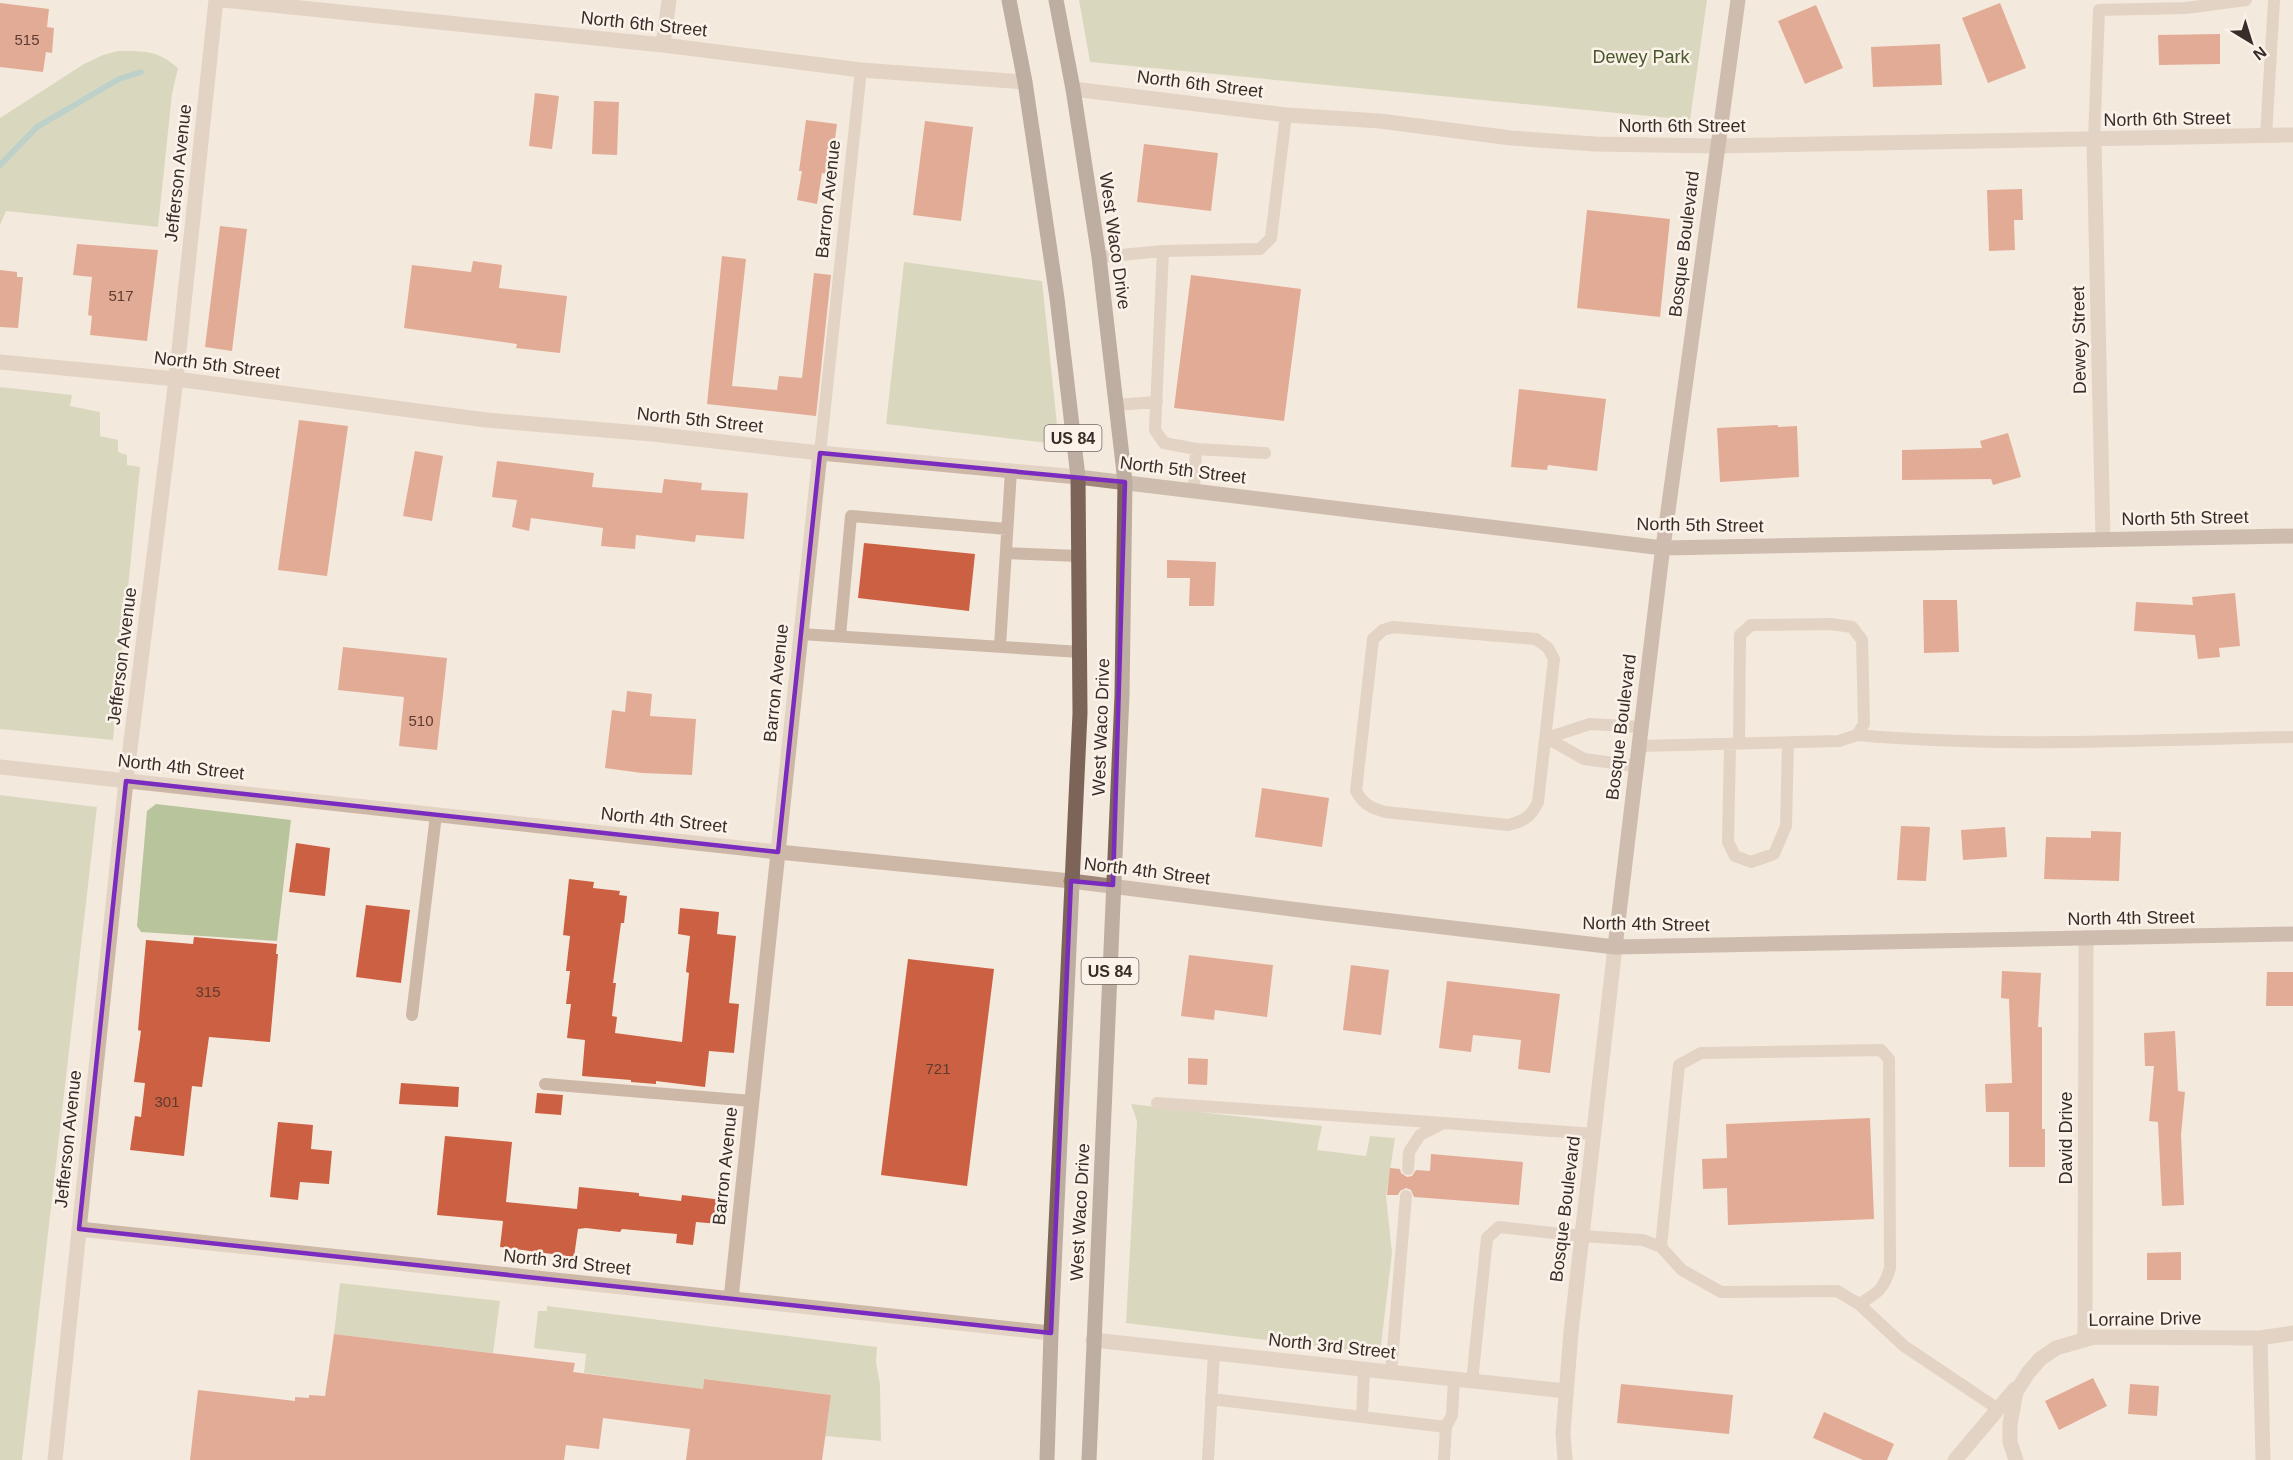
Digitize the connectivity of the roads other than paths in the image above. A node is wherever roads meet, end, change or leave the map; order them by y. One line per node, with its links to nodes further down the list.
1 (216, 0): 22 (street, Jefferson Avenue)
2 (223, 0): 9 (street, North 6th Street)
3 (669, 0): 10 (street)
4 (1009, 0): 12 (main road, West Waco Drive / US 84)
5 (1056, 0): 13 (main road, West Waco Drive / US 84)
6 (1738, 0): 18 (main road, Bosque Boulevard)
7 (2246, 0): 17 (lane)
8 (2274, 0): 16 (lane)
9 (274, 3): 10 (street, North 6th Street)
10 (663, 45): 11 (street, North 6th Street)
11 (861, 70): 12 (street, North 6th Street); 26 (lane, Barron Avenue)
12 (1025, 82): 29 (main road, West Waco Drive / US 84)
13 (1073, 89): 14 (street, North 6th Street); 20 (main road, West Waco Drive / US 84)
14 (1286, 115): 18 (street, North 6th Street); 19 (lane)
15 (2293, 135): 16 (street, North 6th Street)
16 (2266, 136): 17 (street, North 6th Street)
17 (2094, 140): 18 (street, North 6th Street); 34 (street, Dewey Street)
18 (1717, 146): 35 (main road, Bosque Boulevard)
19 (1163, 251): 20 (lane); 23 (lane)
20 (1099, 257): 24 (main road, West Waco Drive / US 84)
21 (0, 362): 22 (street, North 5th Street)
22 (176, 379): 26 (street, North 5th Street); 51 (street, Jefferson Avenue)
23 (1156, 402): 24 (lane); 25 (lane)
24 (1116, 405): 30 (main road, West Waco Drive / US 84)
25 (1196, 449): 27 (lane); 31 (lane)
26 (820, 453): 28 (street, North 5th Street); 38 (street, Barron Avenue)
27 (1264, 453)
28 (1011, 471): 29 (street, North 5th Street); 32 (lane)
29 (1078, 477): 30 (main road, North 5th Street); 37 (main road, West Waco Drive / US 84)
30 (1125, 482): 31 (main road, North 5th Street); 55 (main road, West Waco Drive / US 84)
31 (1194, 491): 35 (main road, North 5th Street)
32 (1008, 529): 36 (lane); 39 (lane)
33 (2293, 536): 34 (main road, North 5th Street)
34 (2103, 539): 35 (main road, North 5th Street)
35 (1663, 548): 42 (main road, Bosque Boulevard)
36 (1006, 553): 37 (lane); 40 (lane)
37 (1079, 556): 41 (main road, West Waco Drive / US 84)
38 (801, 634): 39 (lane); 53 (street, Barron Avenue)
39 (840, 636): 40 (lane)
40 (1000, 646): 41 (lane)
41 (1080, 652): 54 (main road, West Waco Drive / US 84)
42 (1641, 727): 45 (lane); 48 (main road, Bosque Boulevard)
43 (1857, 735): 44 (lane); 46 (lane); 47 (lane)
44 (2293, 736)
45 (1547, 738): 45 (lane); 49 (lane)
46 (1788, 742): 47 (lane); 47 (lane)
47 (1734, 744): 48 (lane)
48 (1639, 747): 49 (main road, Bosque Boulevard)
49 (1636, 766): 58 (main road, Bosque Boulevard)
50 (0, 767): 51 (street, North 4th Street)
51 (126, 781): 52 (street, North 4th Street); 67 (street, Jefferson Avenue)
52 (436, 815): 53 (street, North 4th Street); 59 (lane)
53 (778, 852): 54 (street, North 4th Street); 61 (street, Barron Avenue)
54 (1071, 881): 55 (main road, North 4th Street); 72 (main road, West Waco Drive / US 84)
55 (1113, 885): 58 (main road, North 4th Street); 76 (main road, West Waco Drive / US 84)
56 (2293, 934): 57 (main road, North 4th Street)
57 (2086, 938): 58 (main road, North 4th Street); 74 (street, David Drive)
58 (1615, 947): 64 (street, Bosque Boulevard)
59 (412, 1015)
60 (545, 1084): 61 (lane)
61 (752, 1101): 70 (street, Barron Avenue)
62 (1157, 1103): 63 (lane)
63 (1444, 1123): 64 (lane); 65 (lane)
64 (1594, 1134): 68 (street, Bosque Boulevard)
65 (1408, 1169)
66 (1406, 1196): 79 (lane)
67 (78, 1229): 70 (street, North 3rd Street); 88 (street, Jefferson Avenue)
68 (1582, 1236): 69 (lane); 82 (lane); 83 (street, Bosque Boulevard)
69 (1660, 1247): 71 (lane); 71 (lane)
70 (731, 1299): 72 (street, North 3rd Street)
71 (1859, 1304): 85 (lane)
72 (1051, 1333): 89 (main road, West Waco Drive / US 84)
73 (2293, 1334): 75 (street, Lorraine Drive)
74 (2085, 1338): 75 (street, Lorraine Drive); 80 (street, Lorraine Drive)
75 (2260, 1338): 96 (street)
76 (1093, 1340): 77 (street, North 3rd Street); 90 (main road, West Waco Drive / US 84)
77 (1214, 1353): 78 (street, North 3rd Street); 84 (lane)
78 (1364, 1369): 79 (street, North 3rd Street); 86 (lane)
79 (1391, 1372): 81 (street, North 3rd Street)
80 (2028, 1373): 85 (street); 95 (street, Lorraine Drive)
81 (1454, 1379): 82 (street, North 3rd Street); 87 (lane)
82 (1472, 1381): 83 (street, North 3rd Street)
83 (1566, 1391): 93 (street, Bosque Boulevard)
84 (1211, 1399): 86 (lane); 91 (lane)
85 (1998, 1409): 94 (street)
86 (1362, 1416): 87 (lane)
87 (1446, 1427): 92 (lane)
88 (55, 1460)
89 (1047, 1460)
90 (1089, 1460)
91 (1208, 1460)
92 (1444, 1460)
93 (1565, 1460)
94 (1955, 1460)
95 (2016, 1460)
96 (2263, 1460)

